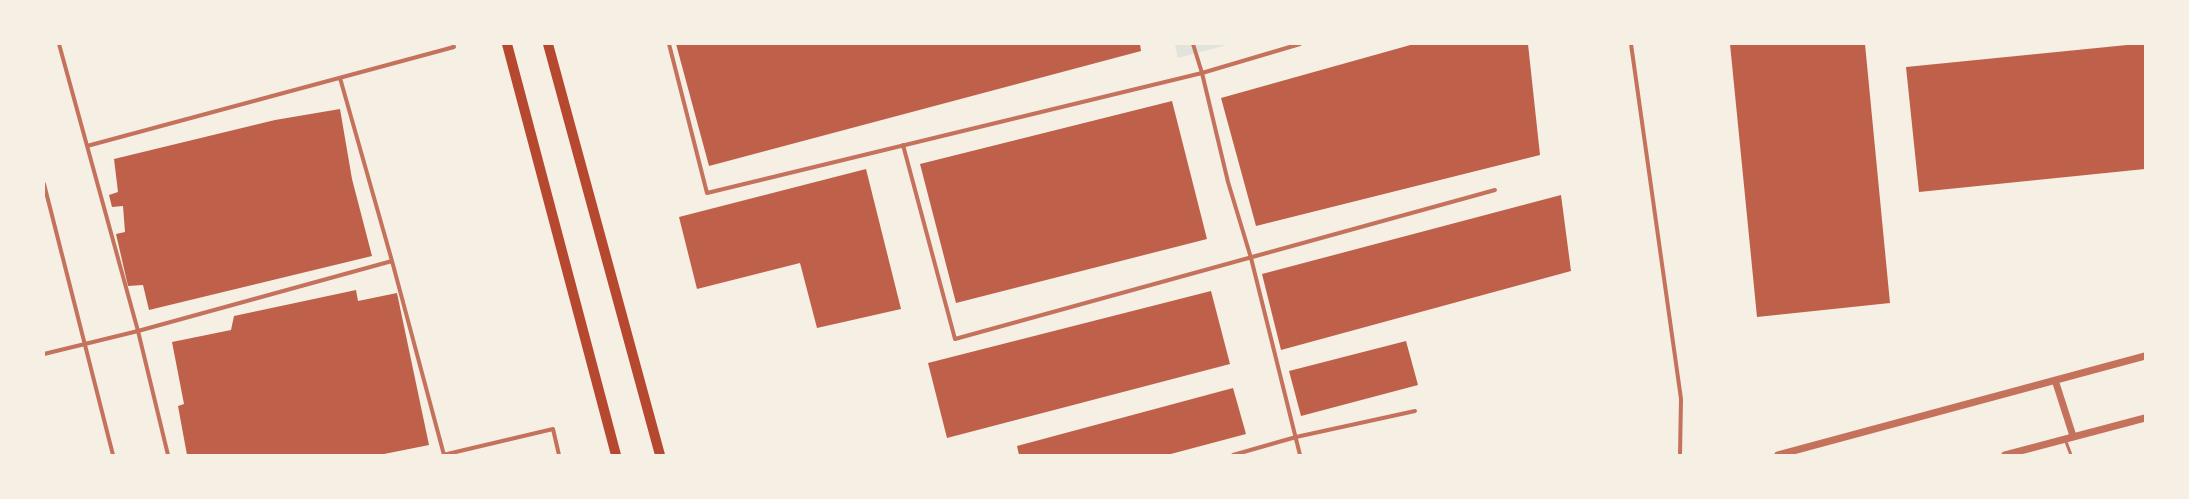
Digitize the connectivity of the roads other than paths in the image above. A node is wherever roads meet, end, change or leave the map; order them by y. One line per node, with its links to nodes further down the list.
1 (59, 44): 12 (street)
2 (453, 44): 10 (street)
3 (507, 44): 31 (main road)
4 (548, 44): 32 (main road)
5 (669, 44): 11 (street)
6 (1193, 44): 9 (street)
7 (1300, 44): 9 (street)
8 (1631, 44): 35 (street)
9 (1202, 73): 11 (street); 15 (street)
10 (340, 78): 12 (street); 16 (street)
11 (903, 145): 15 (street)
12 (87, 146): 17 (street)
13 (44, 184): 18 (street)
14 (1495, 190): 15 (street)
15 (1251, 258): 25 (street)
16 (392, 261): 17 (street); 29 (street)
17 (138, 331): 18 (street); 28 (street)
18 (85, 344): 19 (street); 27 (street)
19 (44, 354)
20 (2145, 356): 21 (street)
21 (2055, 380): 24 (street); 36 (street)
22 (1415, 411): 25 (street)
23 (2145, 418): 24 (street)
24 (2073, 436): 26 (street)
25 (1296, 437): 33 (street); 34 (street)
26 (2065, 439): 37 (street); 38 (lane)
27 (113, 455)
28 (168, 455)
29 (443, 455): 30 (street)
30 (559, 455)
31 (616, 455)
32 (660, 455)
33 (1233, 455)
34 (1300, 455)
35 (1680, 455)
36 (1778, 455)
37 (2005, 455)
38 (2070, 455)

